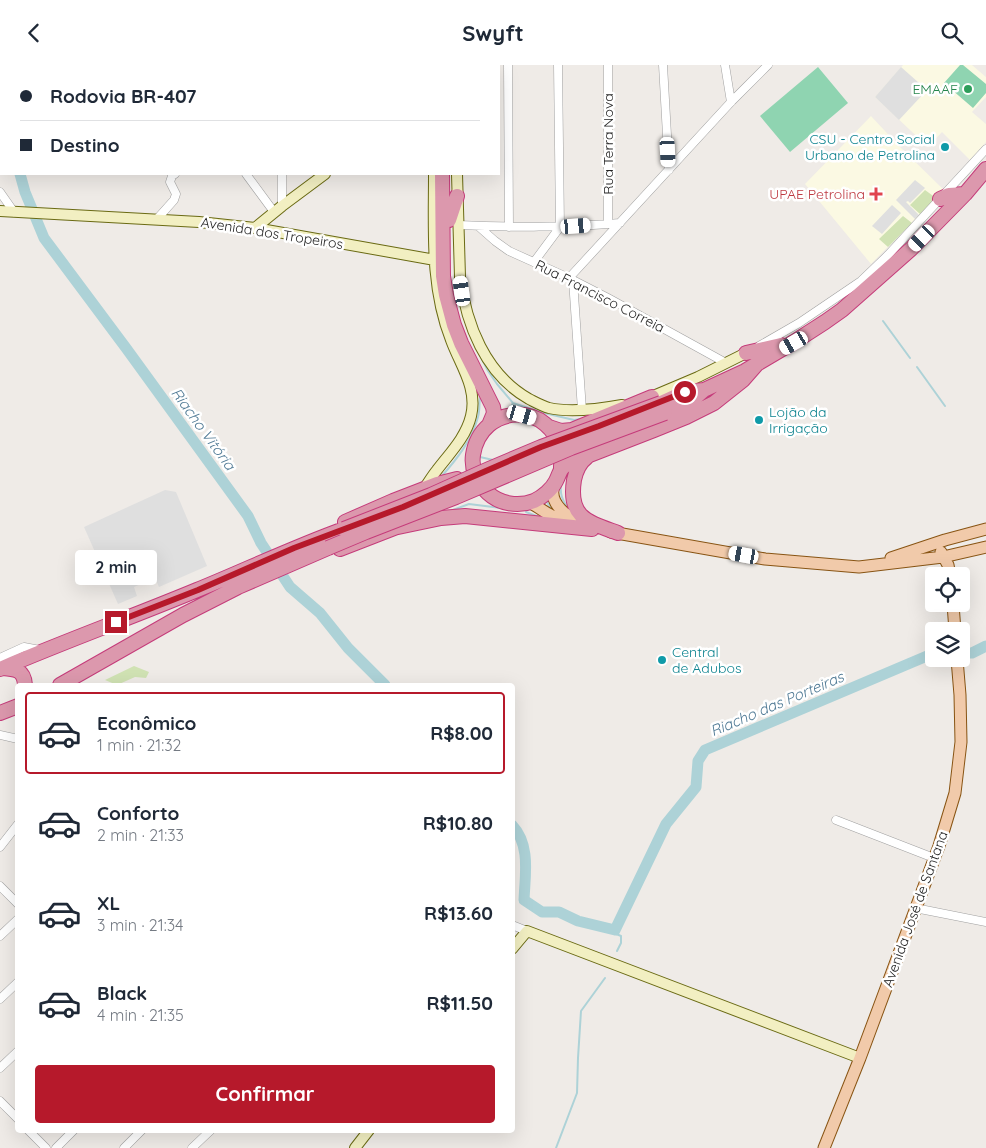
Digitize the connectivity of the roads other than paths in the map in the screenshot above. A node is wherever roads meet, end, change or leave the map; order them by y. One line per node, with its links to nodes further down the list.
1 (508, 65): 31 (street)
2 (558, 65): 32 (street)
3 (608, 65): 29 (street, Rua Terra Nova)
4 (663, 65): 10 (street)
5 (724, 65): 7 (street)
6 (768, 65): 7 (street)
7 (731, 102): 10 (street)
8 (986, 149): 22 (street)
9 (986, 169): 20 (highway)
10 (669, 170): 28 (street)
11 (174, 175): 26 (street)
12 (247, 175): 23 (street)
13 (282, 175): 23 (street)
14 (324, 175): 23 (main road)
15 (434, 175): 34 (main road)
16 (442, 175): 38 (highway)
17 (449, 175): 27 (highway)
18 (457, 175): 21 (main road)
19 (0, 192): 25 (street)
20 (965, 194): 22 (highway); 39 (highway)
21 (457, 196): 27 (highway)
22 (940, 199): 40 (street)
23 (278, 209): 33 (main road)
24 (0, 211): 25 (main road, Avenida dos Tropeiros)
25 (18, 212): 26 (main road, Avenida dos Tropeiros)
26 (157, 219): 33 (main road, Avenida dos Tropeiros)
27 (454, 222): 30 (street); 44 (main road); 45 (highway)
28 (620, 223): 29 (street); 36 (street)
29 (608, 224): 32 (street)
30 (478, 226): 31 (street); 35 (street, Rua Francisco Correia)
31 (509, 227): 32 (street)
32 (560, 227): 35 (street)
33 (255, 228): 34 (main road, Avenida dos Tropeiros)
34 (435, 260): 37 (main road)
35 (534, 262): 36 (street, Rua Francisco Correia)
36 (571, 279): 41 (street, Rua Francisco Correia); 44 (street)
37 (438, 297): 38 (highway); 52 (main road)
38 (449, 309): 46 (highway)
39 (794, 343): 40 (highway); 42 (highway)
40 (746, 353): 41 (main road)
41 (726, 363): 43 (main road)
42 (758, 364): 43 (highway); 48 (highway)
43 (660, 404): 44 (main road); 47 (highway); 60 (highway, bridge); 62 (highway, bridge)
44 (582, 410)
45 (507, 415): 46 (highway); 47 (highway)
46 (489, 425): 49 (highway)
47 (549, 427): 50 (highway)
48 (590, 455): 50 (highway); 58 (highway)
49 (472, 460): 52 (highway); 53 (highway)
50 (561, 468): 51 (highway)
51 (556, 482): 54 (highway); 58 (main road)
52 (424, 489): 60 (highway)
53 (489, 493): 54 (highway); 55 (highway)
54 (529, 502): 56 (main road)
55 (398, 527): 56 (highway); 62 (highway)
56 (592, 529): 58 (main road)
57 (986, 529): 59 (main road)
58 (618, 533): 64 (main road)
59 (945, 540): 63 (main road); 64 (main road)
60 (298, 546): 66 (highway)
61 (986, 547): 63 (main road)
62 (313, 555): 66 (highway)
63 (943, 557): 64 (main road); 65 (main road)
64 (865, 567)
65 (948, 567)
66 (251, 577): 67 (highway); 70 (highway)
67 (1, 665): 69 (highway)
68 (958, 667): 76 (main road, Avenida José de Santana)
69 (24, 683)
70 (64, 683)
71 (0, 735): 72 (street)
72 (15, 738)
73 (836, 820): 76 (street)
74 (15, 827): 75 (street)
75 (0, 847)
76 (934, 858): 79 (main road, Avenida José de Santana)
77 (0, 886): 78 (street)
78 (15, 901)
79 (915, 908): 81 (street); 89 (main road, Avenida José de Santana)
80 (15, 922): 84 (street)
81 (986, 922)
82 (515, 926): 83 (street)
83 (527, 931): 85 (main road); 89 (main road)
84 (0, 936)
85 (515, 945)
86 (15, 985): 87 (street)
87 (0, 999)
88 (15, 1054): 90 (street)
89 (860, 1057): 103 (main road, Avenida José de Santana)
90 (0, 1068)
91 (0, 1101): 92 (street)
92 (15, 1117)
93 (31, 1133): 98 (street)
94 (71, 1133): 99 (street)
95 (139, 1133): 100 (street)
96 (208, 1133): 101 (street)
97 (366, 1133): 102 (main road)
98 (46, 1148)
99 (56, 1148)
100 (124, 1148)
101 (192, 1148)
102 (354, 1148)
103 (824, 1148)

